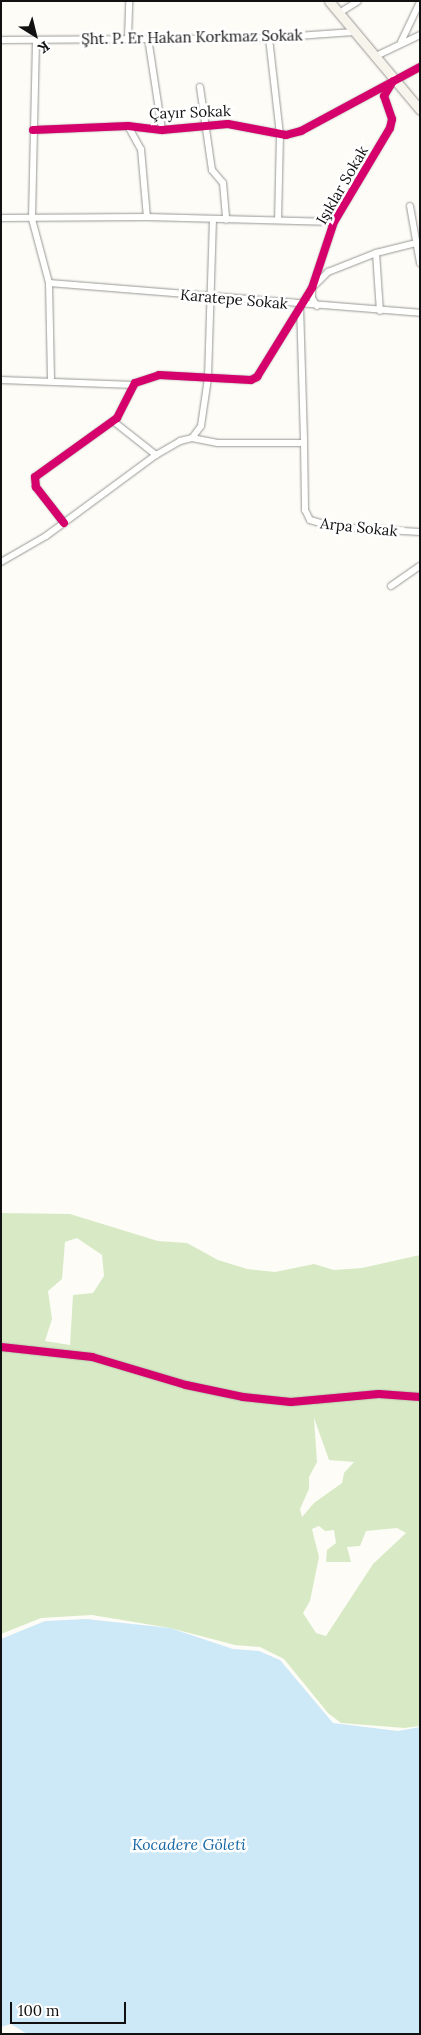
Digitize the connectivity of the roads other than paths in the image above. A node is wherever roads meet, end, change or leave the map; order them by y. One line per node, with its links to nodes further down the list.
1 (129, 1): 6 (street)
2 (133, 1): 6 (street)
3 (329, 1): 7 (main road)
4 (358, 1): 7 (street)
5 (417, 3): 15 (street)
6 (128, 9): 10 (street)
7 (339, 13): 8 (main road)
8 (354, 32): 12 (street, Şht. P. Er Hakan Korkmaz Sokak); 16 (main road)
9 (420, 35): 15 (street)
10 (128, 38): 11 (street, Şht. P. Er Hakan Korkmaz Sokak); 14 (street, Şht. P. Er Hakan Korkmaz Sokak)
11 (148, 38): 12 (street, Şht. P. Er Hakan Korkmaz Sokak); 24 (street)
12 (269, 38): 25 (street)
13 (1, 40): 14 (street, Şht. P. Er Hakan Korkmaz Sokak)
14 (36, 41): 23 (street)
15 (401, 42): 16 (street)
16 (374, 57): 18 (main road)
17 (420, 67): 18 (street, Çayır Sokak)
18 (393, 81): 20 (main road); 25 (street, Çayır Sokak); 33 (street, Işıklar Sokak)
19 (200, 87): 22 (street)
20 (420, 110)
21 (128, 126): 23 (street, Çayır Sokak); 24 (street, Çayır Sokak); 27 (street)
22 (205, 126): 24 (street, Çayır Sokak); 25 (street, Çayır Sokak); 31 (street)
23 (33, 130): 29 (street)
24 (162, 130)
25 (280, 134): 32 (street)
26 (410, 206): 34 (street)
27 (147, 217): 29 (street, Işıklar Sokak); 30 (street, Işıklar Sokak)
28 (1, 218): 29 (street, Işıklar Sokak)
29 (32, 219): 37 (street)
30 (213, 220): 31 (street, Işıklar Sokak); 39 (street)
31 (226, 220): 32 (street, Işıklar Sokak)
32 (278, 220): 33 (street, Işıklar Sokak)
33 (334, 222): 38 (street, Işıklar Sokak)
34 (418, 242): 35 (street); 36 (street)
35 (376, 253): 38 (street); 42 (street)
36 (420, 263)
37 (48, 283): 39 (street, Karatepe Sokak); 46 (street)
38 (312, 288): 40 (street, Işıklar Sokak); 41 (street)
39 (212, 296): 40 (street, Karatepe Sokak); 44 (street)
40 (300, 304): 41 (street, Karatepe Sokak); 44 (street, Işıklar Sokak); 52 (street, Arpa Sokak)
41 (317, 306): 42 (street, Karatepe Sokak)
42 (380, 311): 43 (street, Karatepe Sokak)
43 (420, 312)
44 (208, 378): 48 (street); 51 (street)
45 (1, 380): 46 (street)
46 (51, 381): 47 (street)
47 (117, 384): 48 (street); 49 (street)
48 (134, 385): 49 (street)
49 (128, 393): 50 (street)
50 (113, 421): 53 (street); 54 (street)
51 (192, 438): 52 (street); 53 (street)
52 (304, 443): 55 (street, Arpa Sokak)
53 (156, 454): 54 (street)
54 (64, 523): 56 (street)
55 (420, 532)
56 (1, 562)
57 (420, 566): 58 (street)
58 (391, 586)
59 (1, 1346): 60 (street)
60 (420, 1397)

